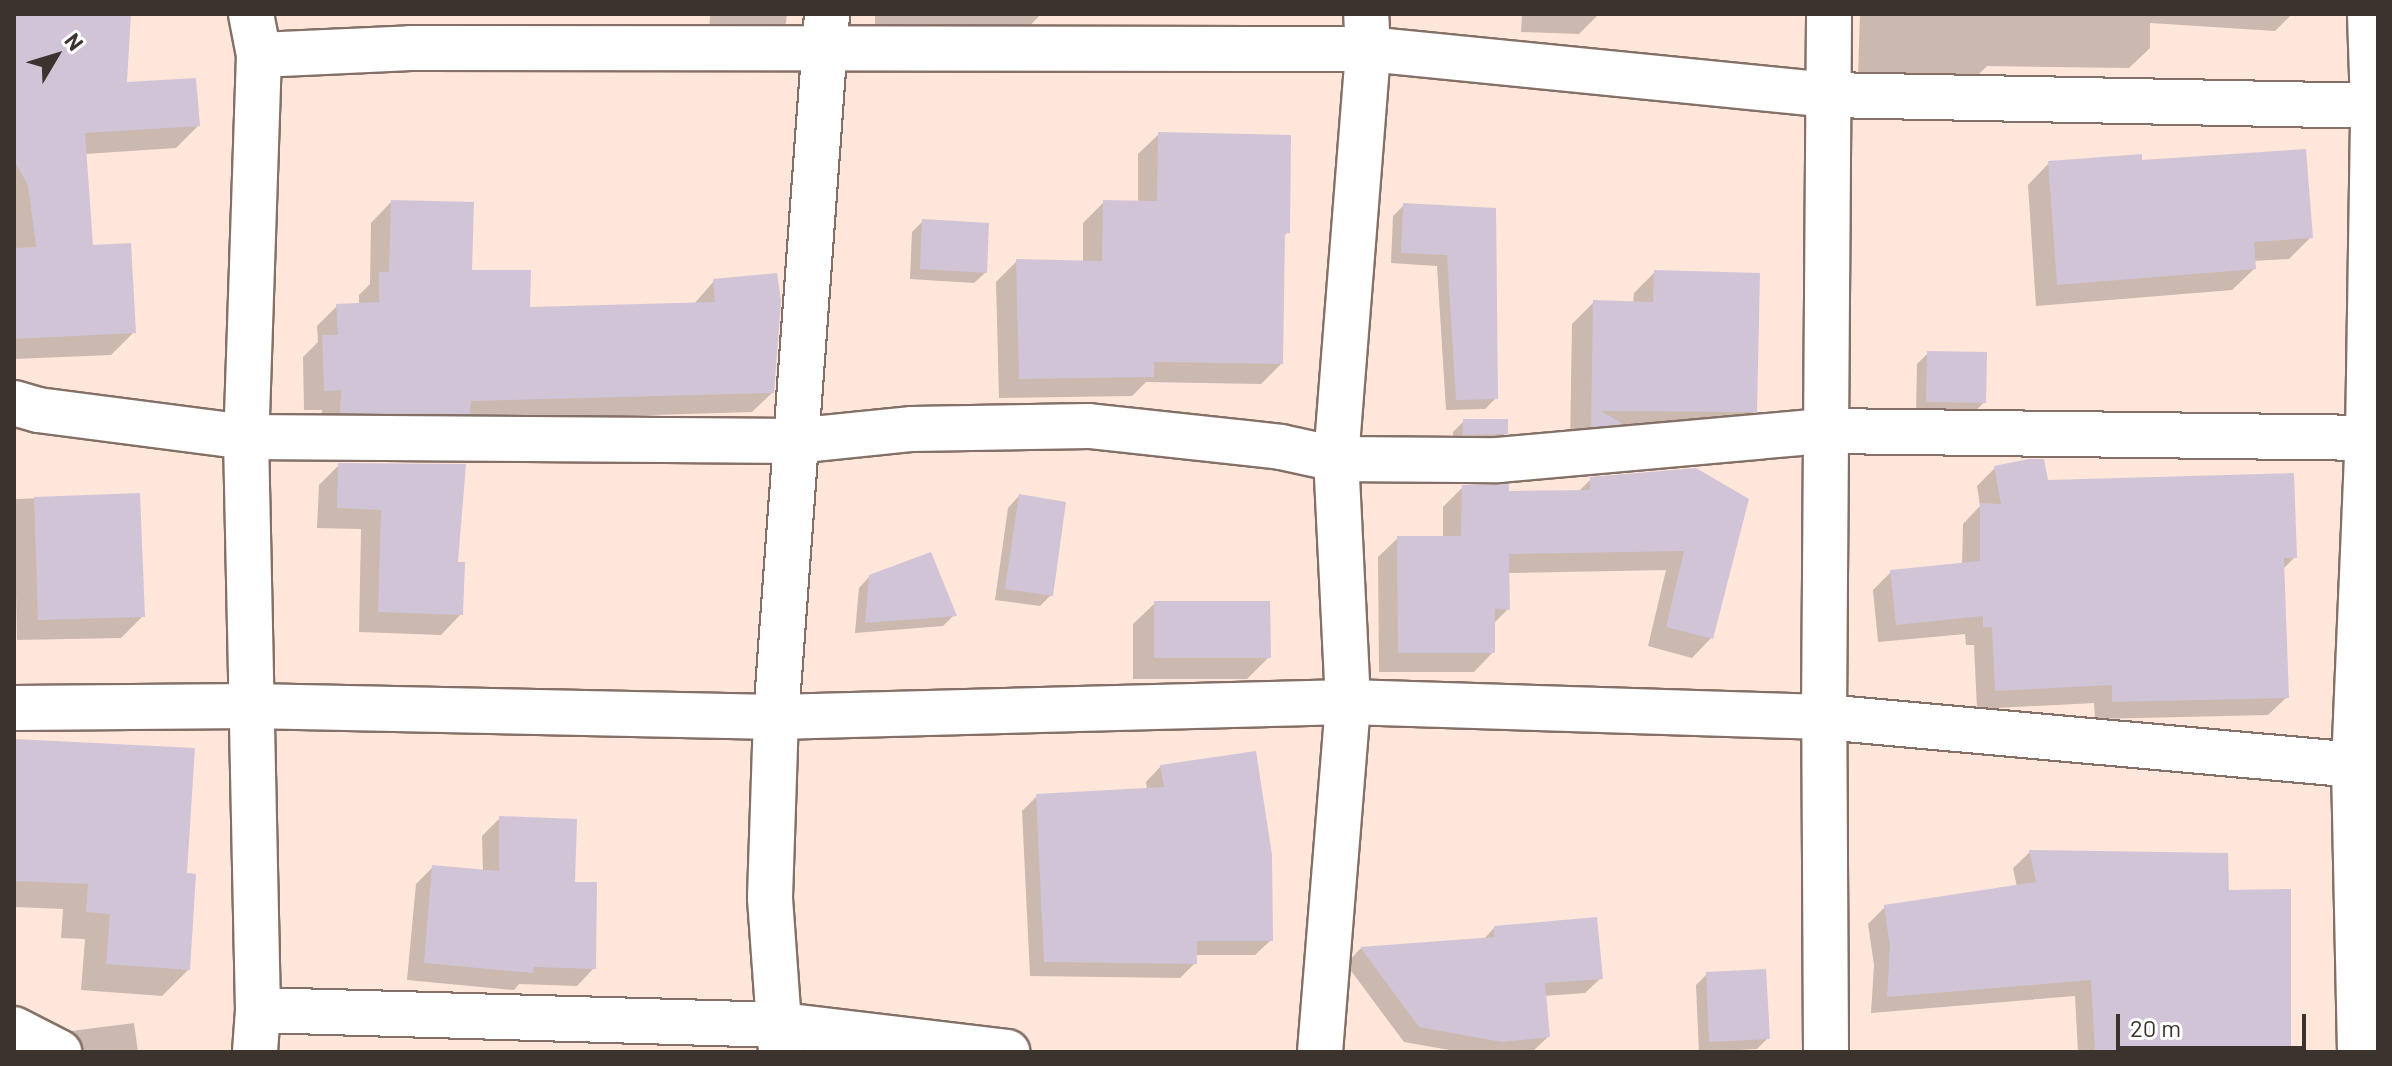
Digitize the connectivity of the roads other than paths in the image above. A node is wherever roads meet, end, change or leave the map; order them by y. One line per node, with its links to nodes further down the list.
1 (1829, 14): 6 (street)
2 (2370, 14): 7 (street)
3 (827, 30): 4 (street); 5 (street); 12 (street)
4 (1367, 31): 6 (street); 13 (street)
5 (255, 34): 10 (street)
6 (1829, 95): 7 (street); 9 (street)
7 (2376, 106): 11 (street)
8 (14, 403): 10 (street)
9 (1826, 431): 11 (street); 13 (street); 18 (street)
10 (246, 437): 12 (street); 15 (street)
11 (2373, 438): 19 (street)
12 (794, 441): 13 (street); 17 (street)
13 (1336, 459): 14 (street)
14 (1348, 702): 17 (street); 18 (street); 25 (street)
15 (250, 706): 16 (street); 17 (street); 21 (street)
16 (14, 708)
17 (776, 717): 22 (street)
18 (1824, 717): 19 (street); 26 (street)
19 (2366, 766): 27 (street)
20 (14, 1029): 23 (street)
21 (257, 1031): 22 (street)
22 (781, 1039): 24 (street)
23 (59, 1052)
24 (1007, 1052)
25 (1320, 1052)
26 (1826, 1052)
27 (2360, 1052)

